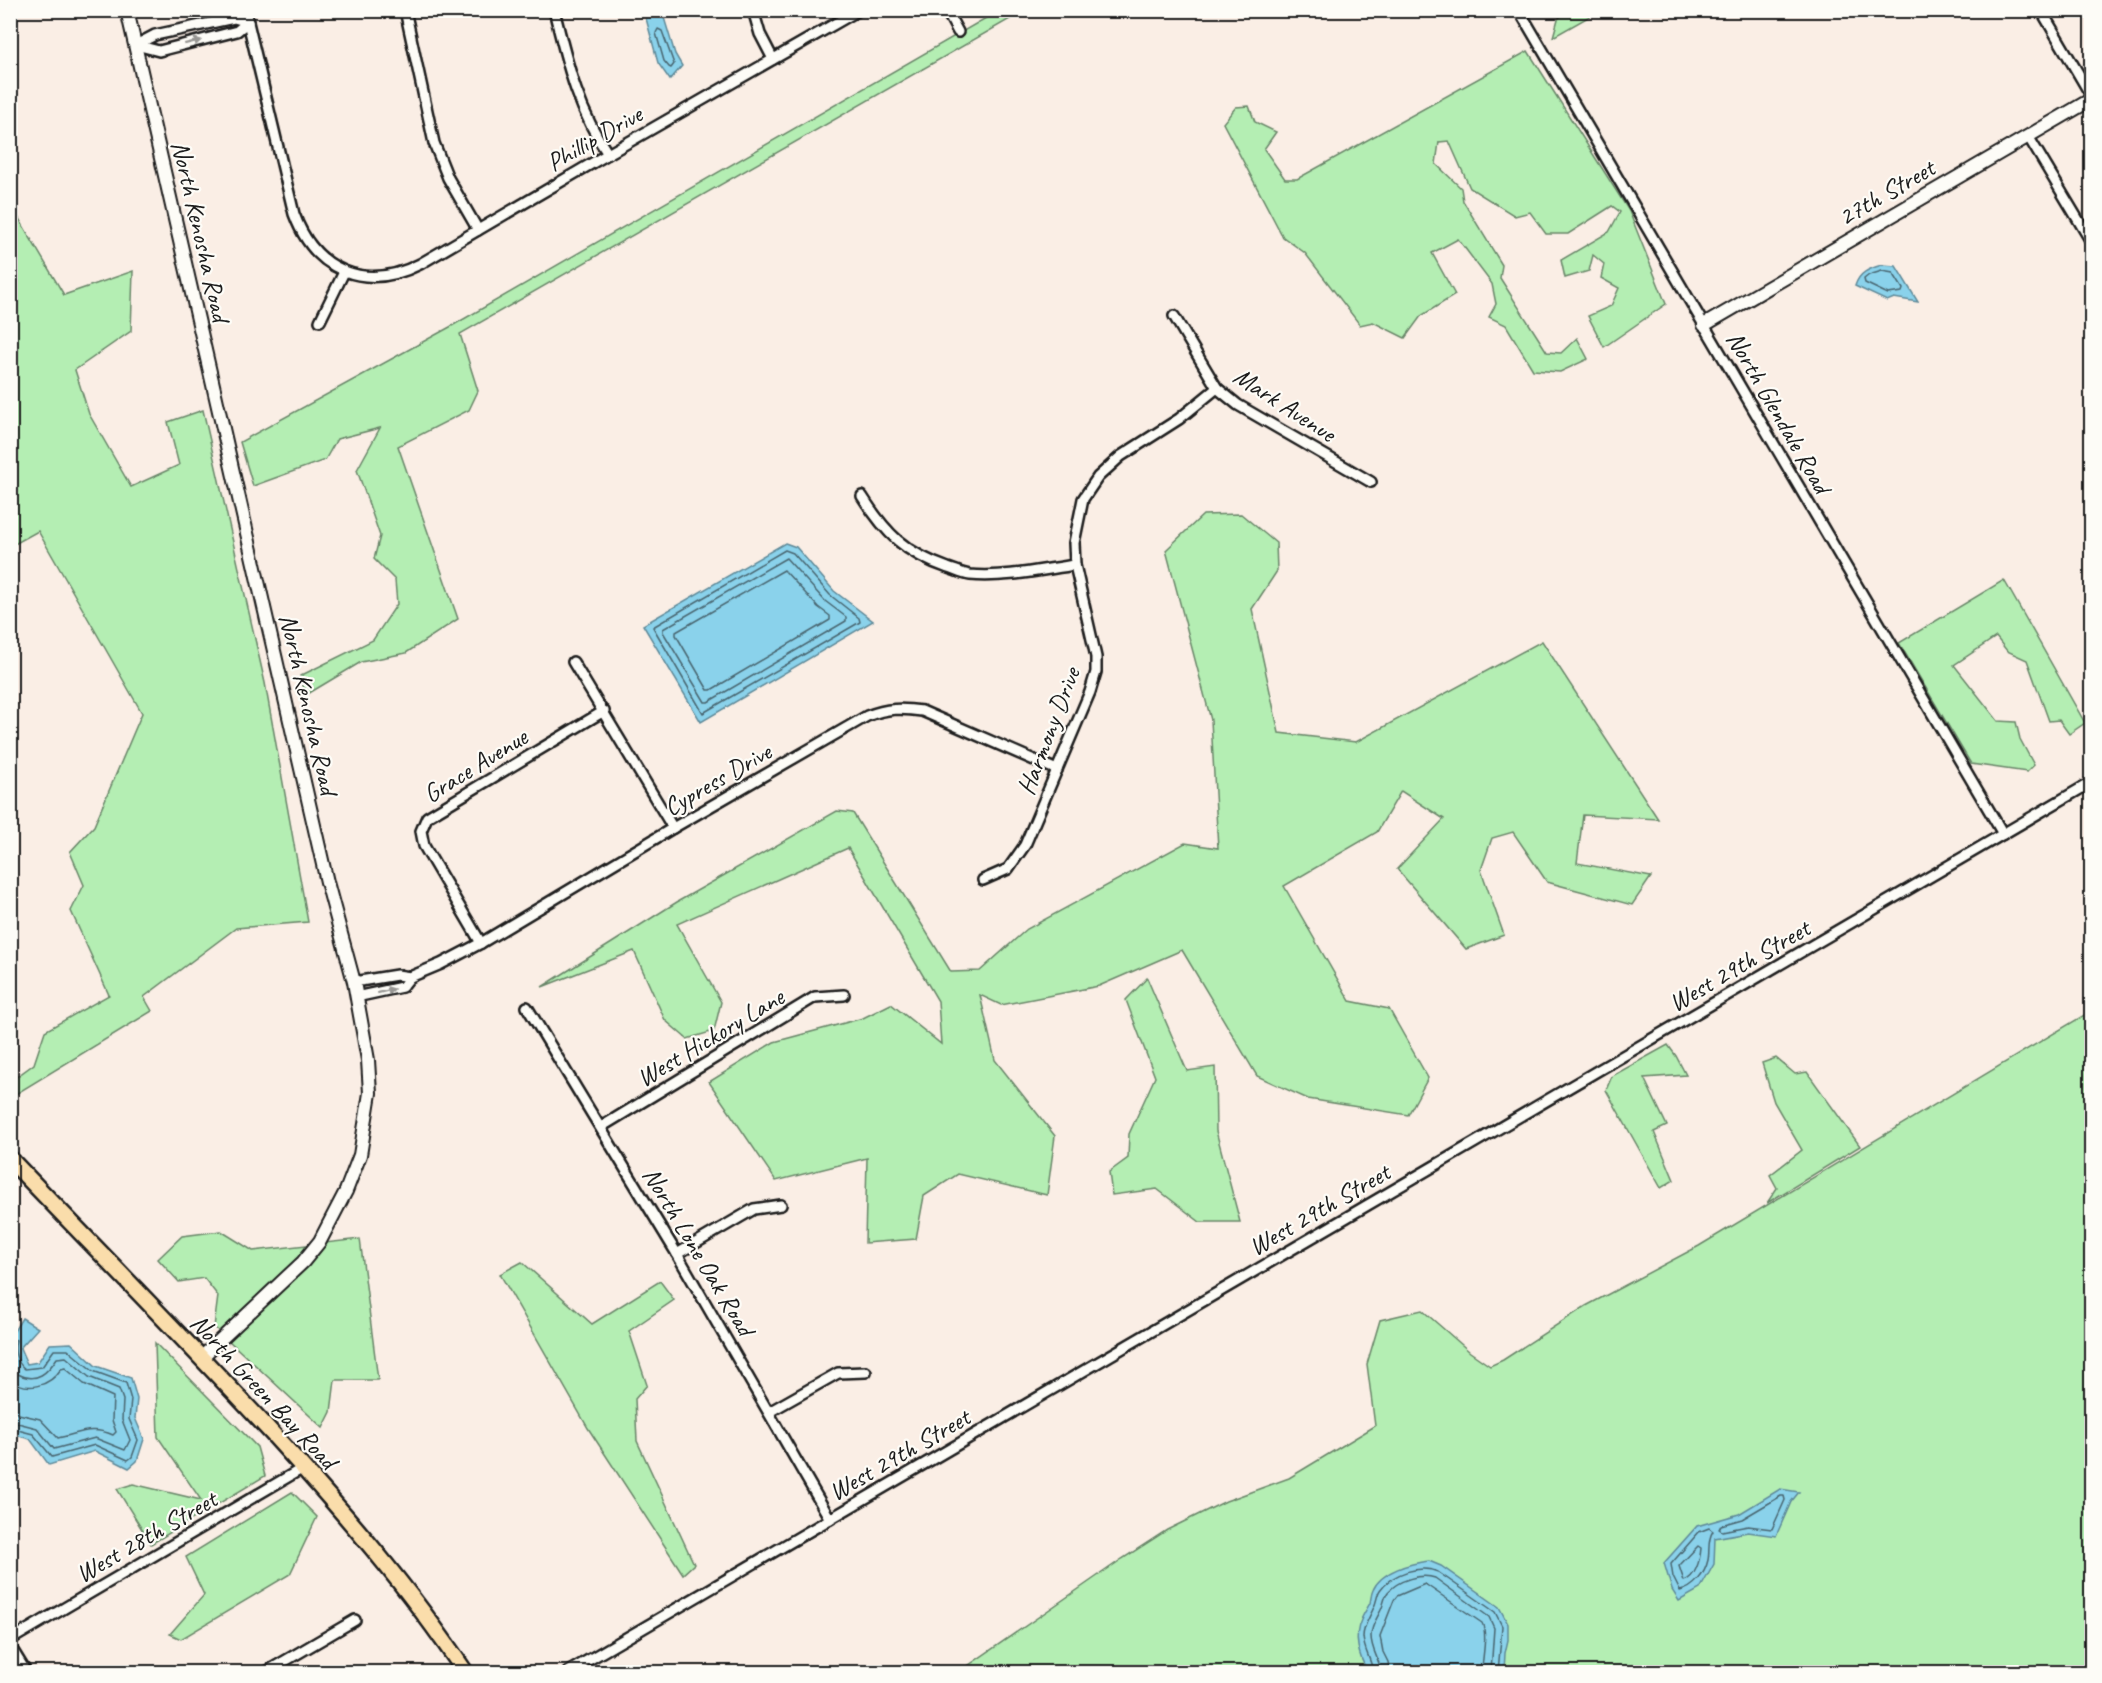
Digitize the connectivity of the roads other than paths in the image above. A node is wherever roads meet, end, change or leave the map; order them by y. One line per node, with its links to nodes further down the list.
1 (127, 10): 12 (street, North Kenosha Road)
2 (245, 10): 10 (street)
3 (405, 10): 17 (street)
4 (554, 10): 16 (street)
5 (753, 10): 13 (street)
6 (859, 10): 13 (street, Phillip Drive)
7 (946, 10): 11 (street)
8 (1520, 10): 22 (street, North Glendale Road)
9 (2041, 10): 14 (street)
10 (248, 22): 12 (street); 12 (street, one-way to 10); 19 (street)
11 (958, 32)
12 (136, 45): 36 (street, North Kenosha Road)
13 (773, 59): 16 (street, Phillip Drive)
14 (2091, 98): 15 (street, 27th Street)
15 (2028, 136): 18 (street); 22 (street, 27th Street)
16 (608, 154): 17 (street, Phillip Drive)
17 (478, 230): 19 (street, Phillip Drive)
18 (2091, 243)
19 (344, 272): 21 (street)
20 (1174, 316): 23 (street, Mark Avenue)
21 (321, 321)
22 (1704, 325): 32 (street, North Glendale Road)
23 (1217, 388): 24 (street, Mark Avenue); 26 (street, Harmony Drive)
24 (1371, 482)
25 (862, 496): 26 (street)
26 (1075, 565): 29 (street, Harmony Drive)
27 (573, 662): 28 (street)
28 (604, 711): 31 (street); 34 (street, Grace Avenue)
29 (1057, 770): 31 (street, Cypress Drive); 33 (street, Harmony Drive)
30 (2091, 782): 32 (street, West 29th Street)
31 (674, 828): 34 (street, Cypress Drive)
32 (2003, 834): 48 (street, West 29th Street)
33 (983, 880)
34 (481, 943): 35 (street, Cypress Drive)
35 (410, 977): 36 (street, Cypress Drive); 38 (street, Cypress Drive, one-way to 35)
36 (354, 982): 38 (street, North Kenosha Road)
37 (844, 995): 40 (street, West Hickory Lane)
38 (356, 998): 44 (street, North Kenosha Road)
39 (527, 1007): 40 (street, North Lone Oak Road)
40 (601, 1127): 43 (street, North Lone Oak Road)
41 (10, 1158): 44 (main road, North Green Bay Road)
42 (781, 1205): 43 (street)
43 (677, 1254): 46 (street, North Lone Oak Road)
44 (202, 1358): 47 (main road, North Green Bay Road)
45 (866, 1371): 46 (street)
46 (769, 1412): 48 (street, North Lone Oak Road)
47 (303, 1468): 50 (street, West 28th Street); 54 (main road, North Green Bay Road)
48 (830, 1519): 55 (street, West 29th Street)
49 (355, 1620): 53 (street)
50 (10, 1640)
51 (10, 1646): 52 (street)
52 (26, 1672)
53 (266, 1672)
54 (465, 1672)
55 (568, 1672)

